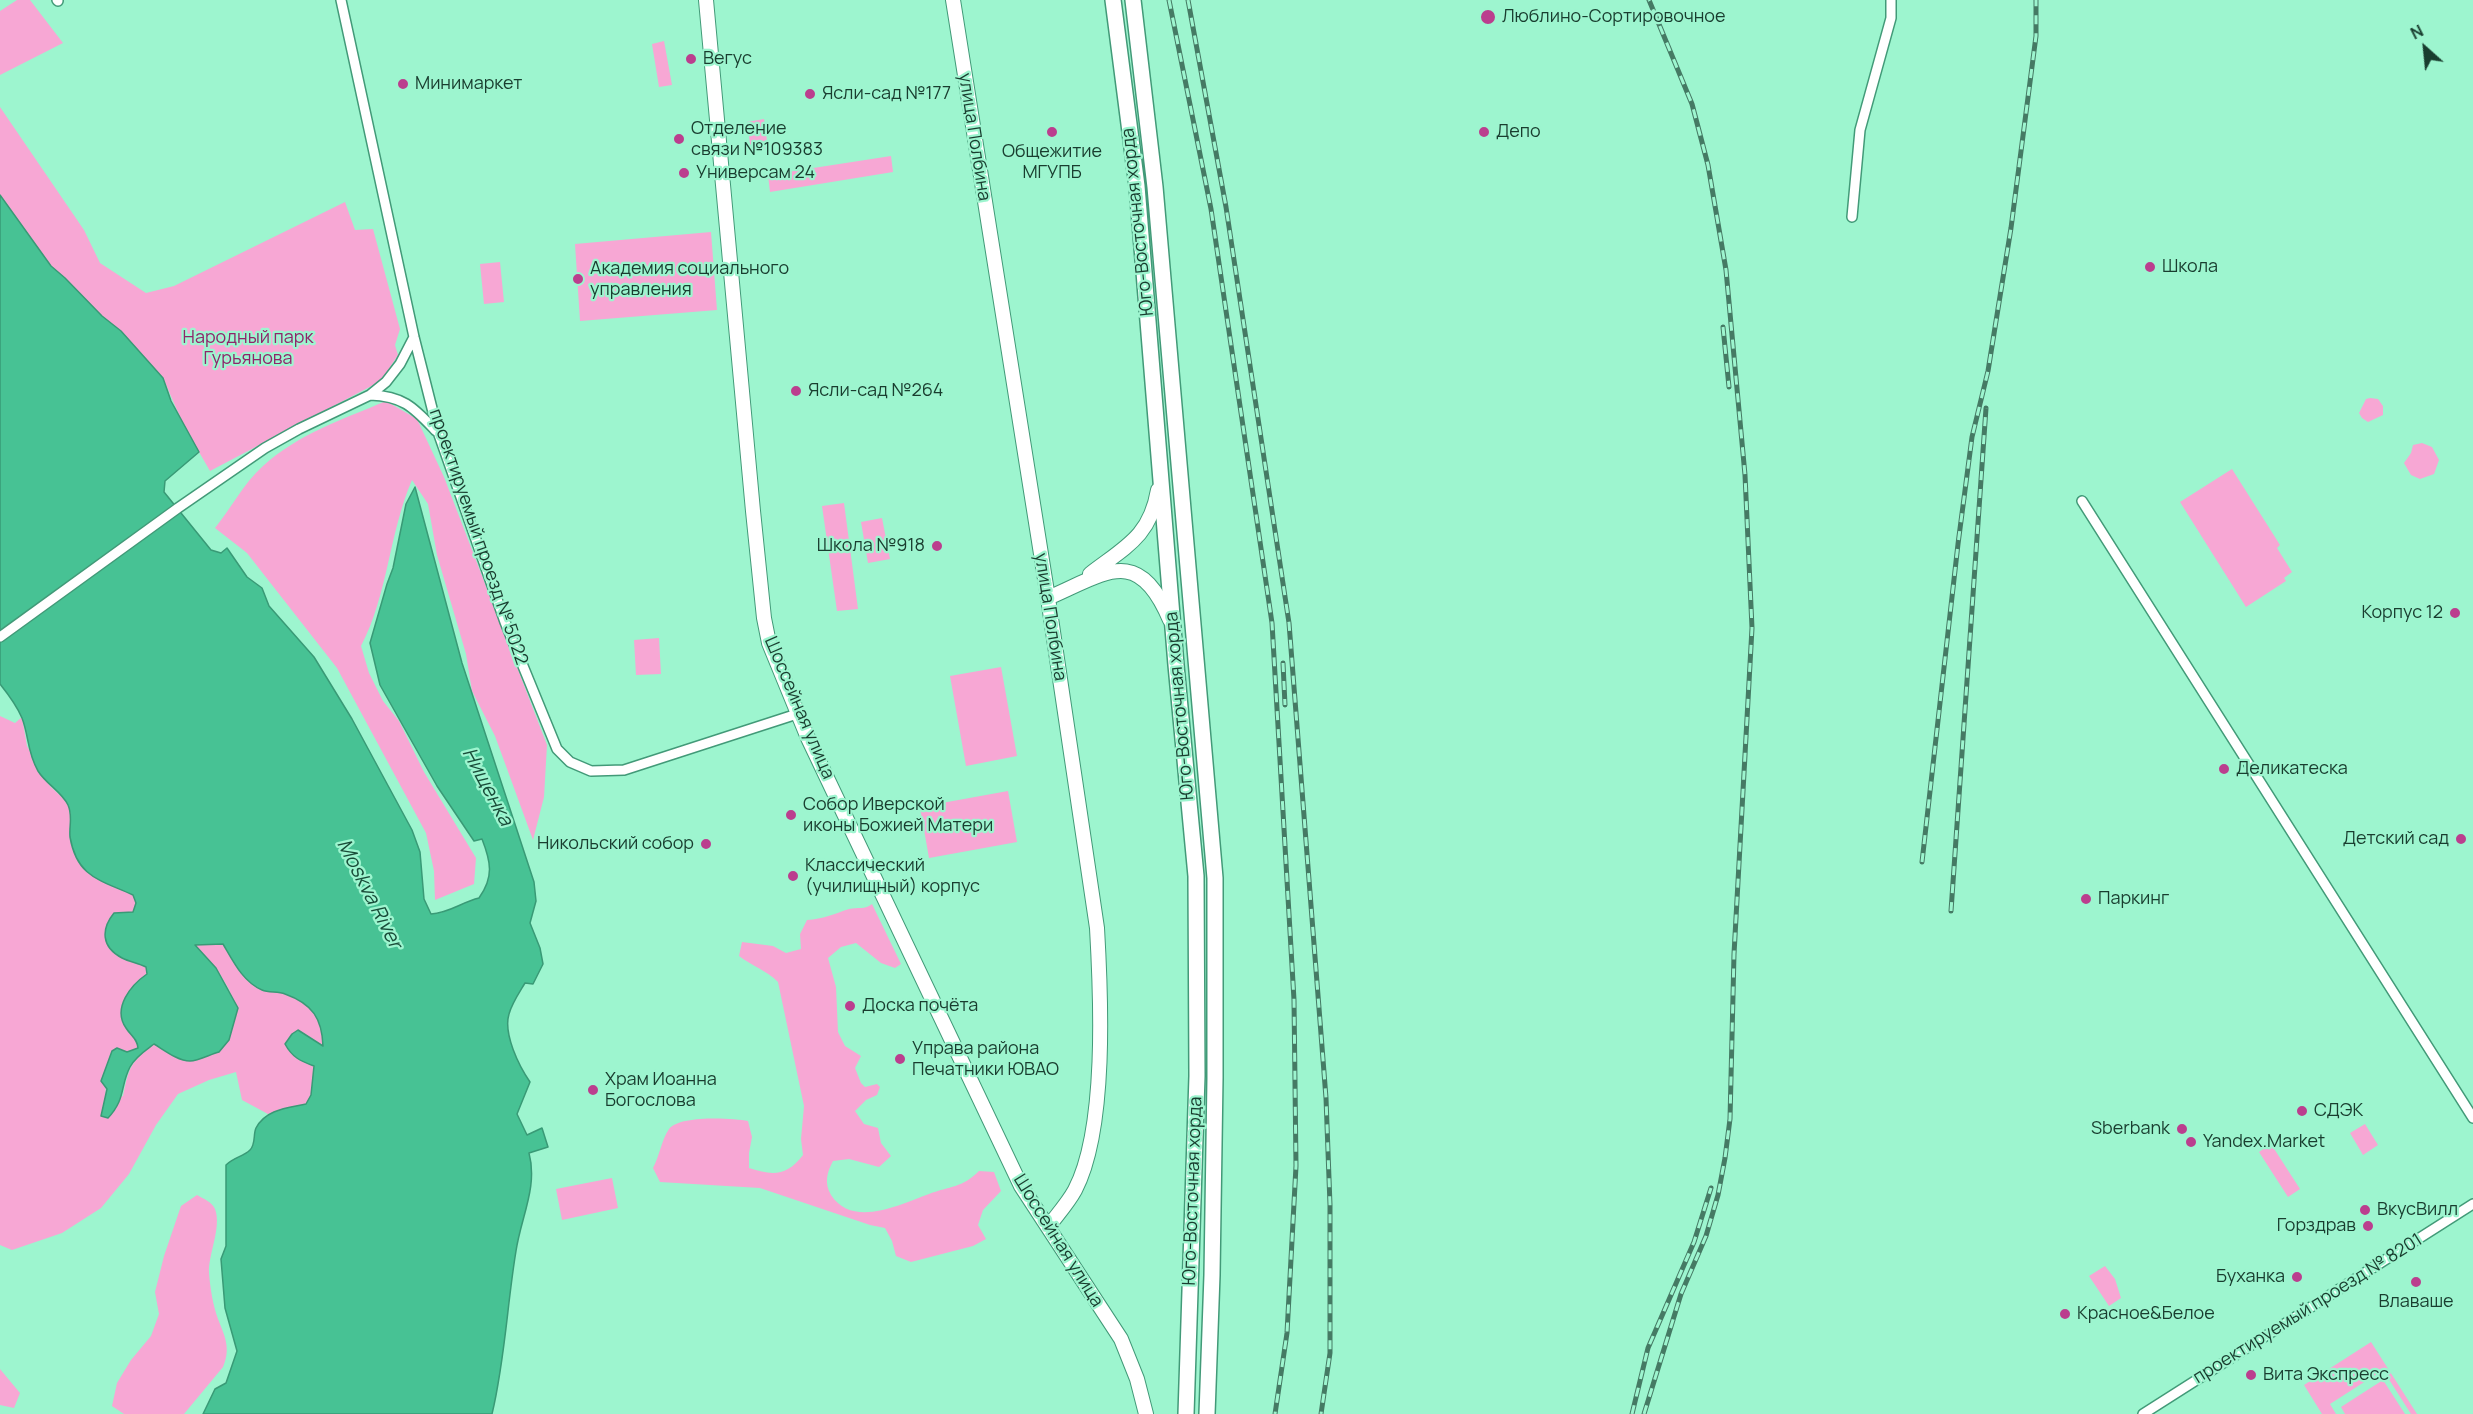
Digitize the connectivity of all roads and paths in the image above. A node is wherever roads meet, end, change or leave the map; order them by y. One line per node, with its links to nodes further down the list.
1 (341, 0): 8 (street, проектируемый проезд № 5022)
2 (706, 0): 17 (main road, Шоссейная улица)
3 (953, 0): 14 (main road, улица Полбина)
4 (1113, 0): 11 (main road, Юго-Восточная хорда)
5 (1132, 0): 23 (main road, Юго-Восточная хорда)
6 (1892, 0): 7 (street)
7 (1852, 217)
8 (414, 337): 9 (street); 10 (street, проектируемый проезд № 5022)
9 (370, 395): 10 (street); 16 (street)
10 (438, 432): 17 (street, проектируемый проезд № 5022)
11 (1161, 476): 13 (main road); 15 (main road, Юго-Восточная хорда)
12 (2082, 501): 18 (street)
13 (1071, 588): 14 (main road); 15 (main road)
14 (1048, 598): 20 (main road, улица Полбина)
15 (1173, 627): 22 (main road, Юго-Восточная хорда)
16 (0, 638)
17 (797, 714): 20 (main road, Шоссейная улица)
18 (2473, 1118)
19 (2473, 1204): 24 (street, проектируемый проезд № 8201)
20 (1048, 1227): 21 (main road, Шоссейная улица)
21 (1146, 1414)
22 (1186, 1414)
23 (1207, 1414)
24 (2143, 1414)

